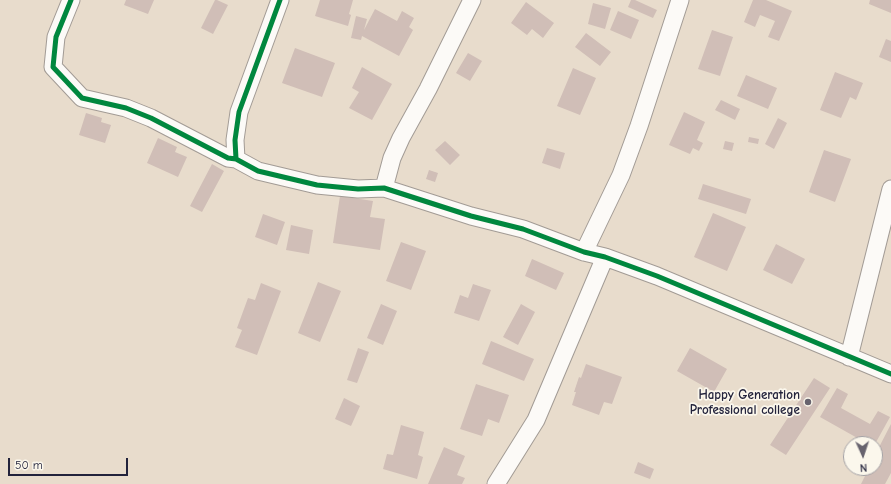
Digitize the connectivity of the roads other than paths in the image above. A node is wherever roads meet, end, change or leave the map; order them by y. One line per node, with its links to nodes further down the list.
1 (71, 0): 5 (street)
2 (280, 0): 5 (street)
3 (472, 0): 6 (street)
4 (680, 0): 8 (street)
5 (236, 159): 6 (street)
6 (384, 188): 8 (street)
7 (891, 189): 10 (street)
8 (584, 252): 9 (street)
9 (604, 257): 10 (street); 12 (street)
10 (849, 356): 11 (street)
11 (891, 374)
12 (496, 484)

